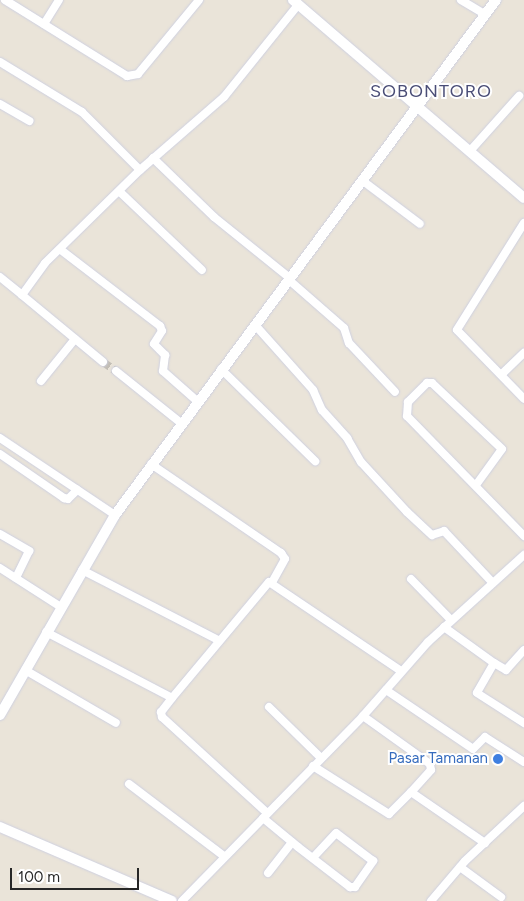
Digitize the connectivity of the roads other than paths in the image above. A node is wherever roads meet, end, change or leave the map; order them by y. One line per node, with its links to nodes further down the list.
1 (5, 0): 8 (street)
2 (58, 0): 8 (street)
3 (199, 0): 8 (street)
4 (460, 0): 7 (street)
5 (496, 0): 7 (street)
6 (296, 2): 12 (street); 15 (street)
7 (486, 15): 12 (street)
8 (44, 24)
9 (0, 62): 16 (street)
10 (519, 96): 14 (street)
11 (0, 104): 13 (street)
12 (419, 108): 14 (street); 17 (street)
13 (29, 121)
14 (470, 151): 19 (street)
15 (153, 158): 16 (street); 25 (street)
16 (140, 170): 18 (street)
17 (364, 181): 21 (street); 25 (street)
18 (120, 192): 22 (street); 23 (street)
19 (524, 198)
20 (524, 223): 33 (street)
21 (420, 224)
22 (61, 250): 26 (street); 37 (street)
23 (202, 270)
24 (0, 277): 26 (street)
25 (289, 279): 27 (street); 35 (street)
26 (22, 295): 28 (street)
27 (256, 326): 31 (street); 54 (street)
28 (74, 339): 30 (street); 34 (street)
29 (524, 353): 33 (street)
30 (103, 362)
31 (221, 369): 37 (street); 41 (street)
32 (116, 371): 38 (street)
33 (502, 373): 36 (street)
34 (41, 381)
35 (395, 392)
36 (524, 399)
37 (197, 401): 38 (street)
38 (181, 422): 42 (street)
39 (0, 438): 44 (street)
40 (0, 454): 44 (street)
41 (315, 461)
42 (151, 464): 45 (street); 53 (street)
43 (476, 485): 43 (street); 47 (street)
44 (76, 490): 45 (street)
45 (115, 515): 50 (street)
46 (0, 534): 51 (street)
47 (524, 536)
48 (523, 558): 54 (street)
49 (0, 568): 51 (street)
50 (82, 570): 55 (street); 59 (street)
51 (16, 578): 55 (street)
52 (411, 579): 56 (street)
53 (272, 582): 59 (street); 63 (street)
54 (493, 583): 56 (street)
55 (61, 607): 58 (street)
56 (451, 620): 57 (street)
57 (444, 627): 61 (street); 63 (street)
58 (46, 632): 62 (street); 65 (street)
59 (218, 640): 65 (street)
60 (524, 650): 61 (street)
61 (494, 663): 70 (street)
62 (25, 670): 67 (street); 69 (street)
63 (401, 671): 64 (street)
64 (386, 690): 68 (street); 72 (street)
65 (172, 698): 77 (street)
66 (269, 707): 71 (street)
67 (0, 715)
68 (363, 716): 71 (street); 75 (street)
69 (116, 723)
70 (524, 724)
71 (321, 758): 73 (street)
72 (524, 762)
73 (313, 766): 75 (street); 77 (street)
74 (129, 784): 81 (street)
75 (411, 792): 80 (street)
76 (524, 806): 80 (street)
77 (265, 816): 79 (street); 81 (street)
78 (0, 827): 86 (street)
79 (292, 842): 82 (street); 84 (street)
80 (485, 843): 83 (street)
81 (224, 856): 87 (street)
82 (313, 858): 82 (street)
83 (460, 867): 85 (street); 88 (street)
84 (268, 872)
85 (501, 897)
86 (172, 901)
87 (182, 901)
88 (431, 901)

